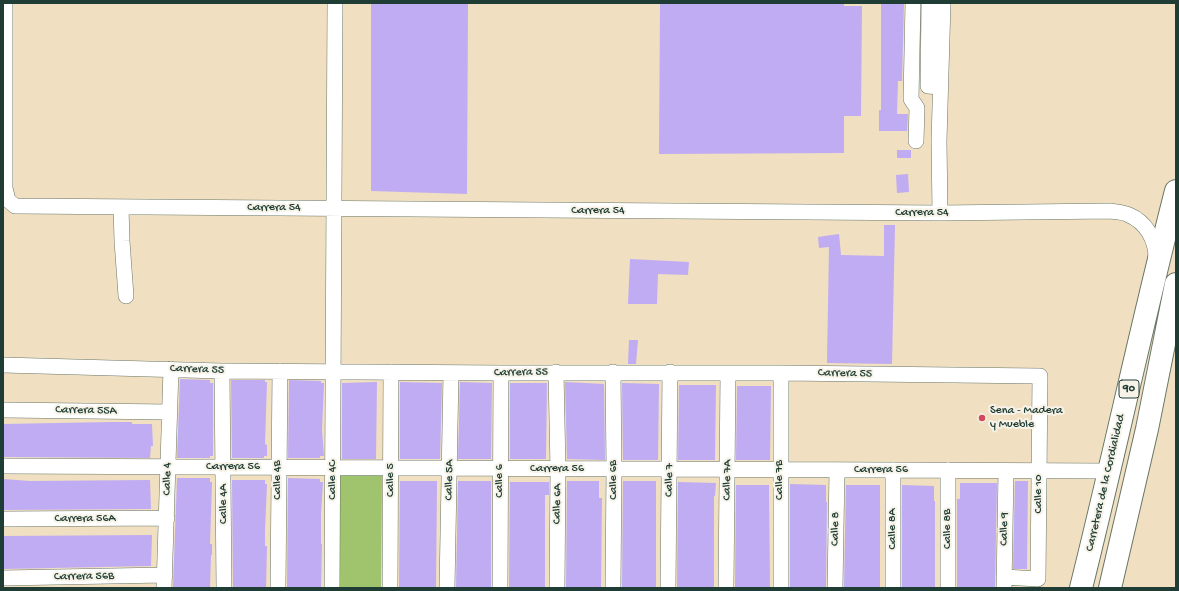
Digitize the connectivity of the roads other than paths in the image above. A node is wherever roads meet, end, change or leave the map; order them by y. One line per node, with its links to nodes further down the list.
1 (5, 3): 10 (street, Carrera 54)
2 (335, 3): 11 (street, Calle 4C)
3 (913, 3): 7 (street)
4 (929, 3): 6 (street)
5 (943, 3): 6 (street)
6 (934, 87): 7 (street); 12 (street)
7 (917, 108): 8 (street)
8 (916, 140)
9 (1176, 191): 13 (highway, Carretera de la Cordialidad / 90)
10 (121, 207): 11 (street, Carrera 54); 15 (street)
11 (334, 209): 12 (street, Carrera 54); 20 (street, Calle 4C)
12 (940, 213): 13 (street, Carrera 54)
13 (1157, 266): 50 (highway, Carretera de la Cordialidad / 90)
14 (1176, 284): 71 (highway, 90)
15 (126, 296)
16 (3, 366): 17 (street, Carrera 55)
17 (170, 370): 18 (street, Carrera 55); 31 (street, Calle 4)
18 (222, 371): 19 (street, Carrera 55); 34 (street, Calle 4A)
19 (280, 371): 20 (street, Carrera 55); 35 (street, Calle 4B)
20 (333, 372): 21 (street, Carrera 55); 36 (street, Calle 4C)
21 (391, 372): 22 (street, Carrera 55); 37 (street, Calle 5)
22 (451, 372): 26 (street, Carrera 55); 38 (street, Calle 5A)
23 (556, 372): 24 (street, Carrera 55); 26 (street, Carrera 55); 40 (street, Calle 6A)
24 (613, 372): 25 (street, Carrera 55); 41 (street, Calle 6B)
25 (670, 372): 27 (street, Carrera 55); 42 (street, Calle 7)
26 (501, 373): 39 (street, Calle 6)
27 (728, 373): 28 (street, Carrera 55); 43 (street, Calle 7A)
28 (781, 373): 29 (street, Carrera 55); 44 (street, Calle 7B)
29 (1040, 376): 49 (street, Calle 10)
30 (3, 410): 31 (street, Carrera 55A)
31 (170, 412): 33 (street, Calle 4)
32 (3, 466): 33 (street, Carrera 56)
33 (169, 467): 34 (street, Carrera 56); 51 (street, Calle 4)
34 (224, 467): 35 (street, Carrera 56); 56 (street, Calle 4A)
35 (278, 467): 36 (street, Carrera 56); 57 (street, Calle 4B)
36 (333, 468): 37 (street, Carrera 56); 58 (street, Calle 4C)
37 (391, 468): 38 (street, Carrera 56); 59 (street, Calle 5)
38 (450, 468): 39 (street, Carrera 56); 60 (street, Calle 5A)
39 (500, 468): 40 (street, Carrera 56); 61 (street, Calle 6)
40 (558, 469): 41 (street, Carrera 56); 62 (street, Calle 6A)
41 (614, 469): 42 (street, Carrera 56); 63 (street, Calle 6B)
42 (670, 469): 43 (street, Carrera 56); 64 (street, Calle 7)
43 (728, 470): 44 (street, Carrera 56); 65 (street, Calle 7A)
44 (780, 470): 45 (street, Carrera 56); 66 (street, Calle 7B)
45 (837, 470): 46 (street, Carrera 56); 67 (street, Calle 8)
46 (893, 470): 47 (street, Carrera 56); 68 (street, Calle 8A)
47 (948, 470): 48 (street, Carrera 56); 69 (street, Calle 8B)
48 (1006, 471): 49 (street, Carrera 56); 55 (street, Calle 9)
49 (1039, 471): 50 (street, Carrera 56); 55 (street, Calle 10)
50 (1110, 471): 70 (highway, Carretera de la Cordialidad / 90)
51 (167, 518): 52 (street, Carrera 56A); 54 (street, Calle 4)
52 (3, 519)
53 (3, 578): 54 (street, Carrera 56B)
54 (165, 581)
55 (1004, 583)
56 (224, 588)
57 (278, 588)
58 (332, 588)
59 (390, 588)
60 (447, 588)
61 (500, 588)
62 (557, 588)
63 (612, 588)
64 (668, 588)
65 (726, 588)
66 (781, 588)
67 (835, 588)
68 (893, 588)
69 (948, 588)
70 (1081, 588)
71 (1110, 588)

